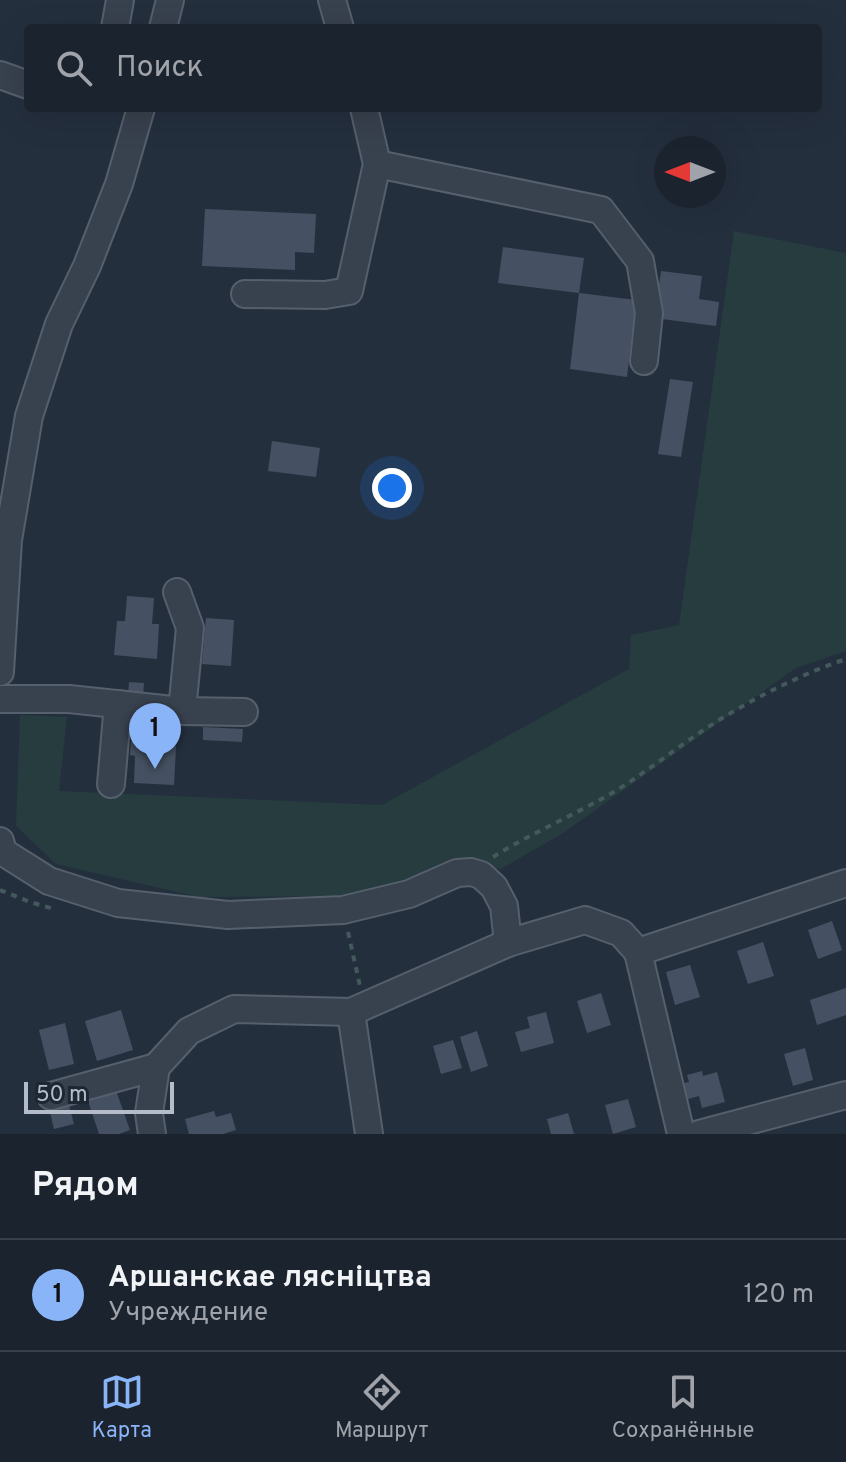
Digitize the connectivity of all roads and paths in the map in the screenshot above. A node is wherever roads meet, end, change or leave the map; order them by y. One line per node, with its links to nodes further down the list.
1 (120, 0): 4 (street)
2 (170, 0): 5 (street)
3 (332, 0): 6 (street)
4 (116, 24)
5 (164, 24)
6 (339, 24)
7 (0, 75): 8 (street)
8 (24, 84)
9 (140, 112): 16 (street)
10 (367, 118): 11 (street)
11 (377, 164): 12 (street); 13 (street)
12 (245, 294)
13 (644, 361)
14 (177, 592): 19 (street)
15 (846, 659): 23 (path)
16 (0, 672)
17 (0, 699): 18 (street)
18 (118, 704): 19 (street); 21 (street)
19 (182, 711): 20 (street)
20 (244, 712)
21 (111, 784)
22 (0, 841): 23 (street)
23 (471, 872): 25 (street)
24 (846, 883): 26 (street)
25 (508, 943): 26 (street); 27 (street)
26 (638, 952): 33 (street)
27 (351, 1012): 28 (street); 32 (street)
28 (156, 1067): 30 (street); 31 (street)
29 (846, 1095): 34 (street)
30 (51, 1096)
31 (152, 1134)
32 (369, 1134)
33 (681, 1134)
34 (699, 1134)

